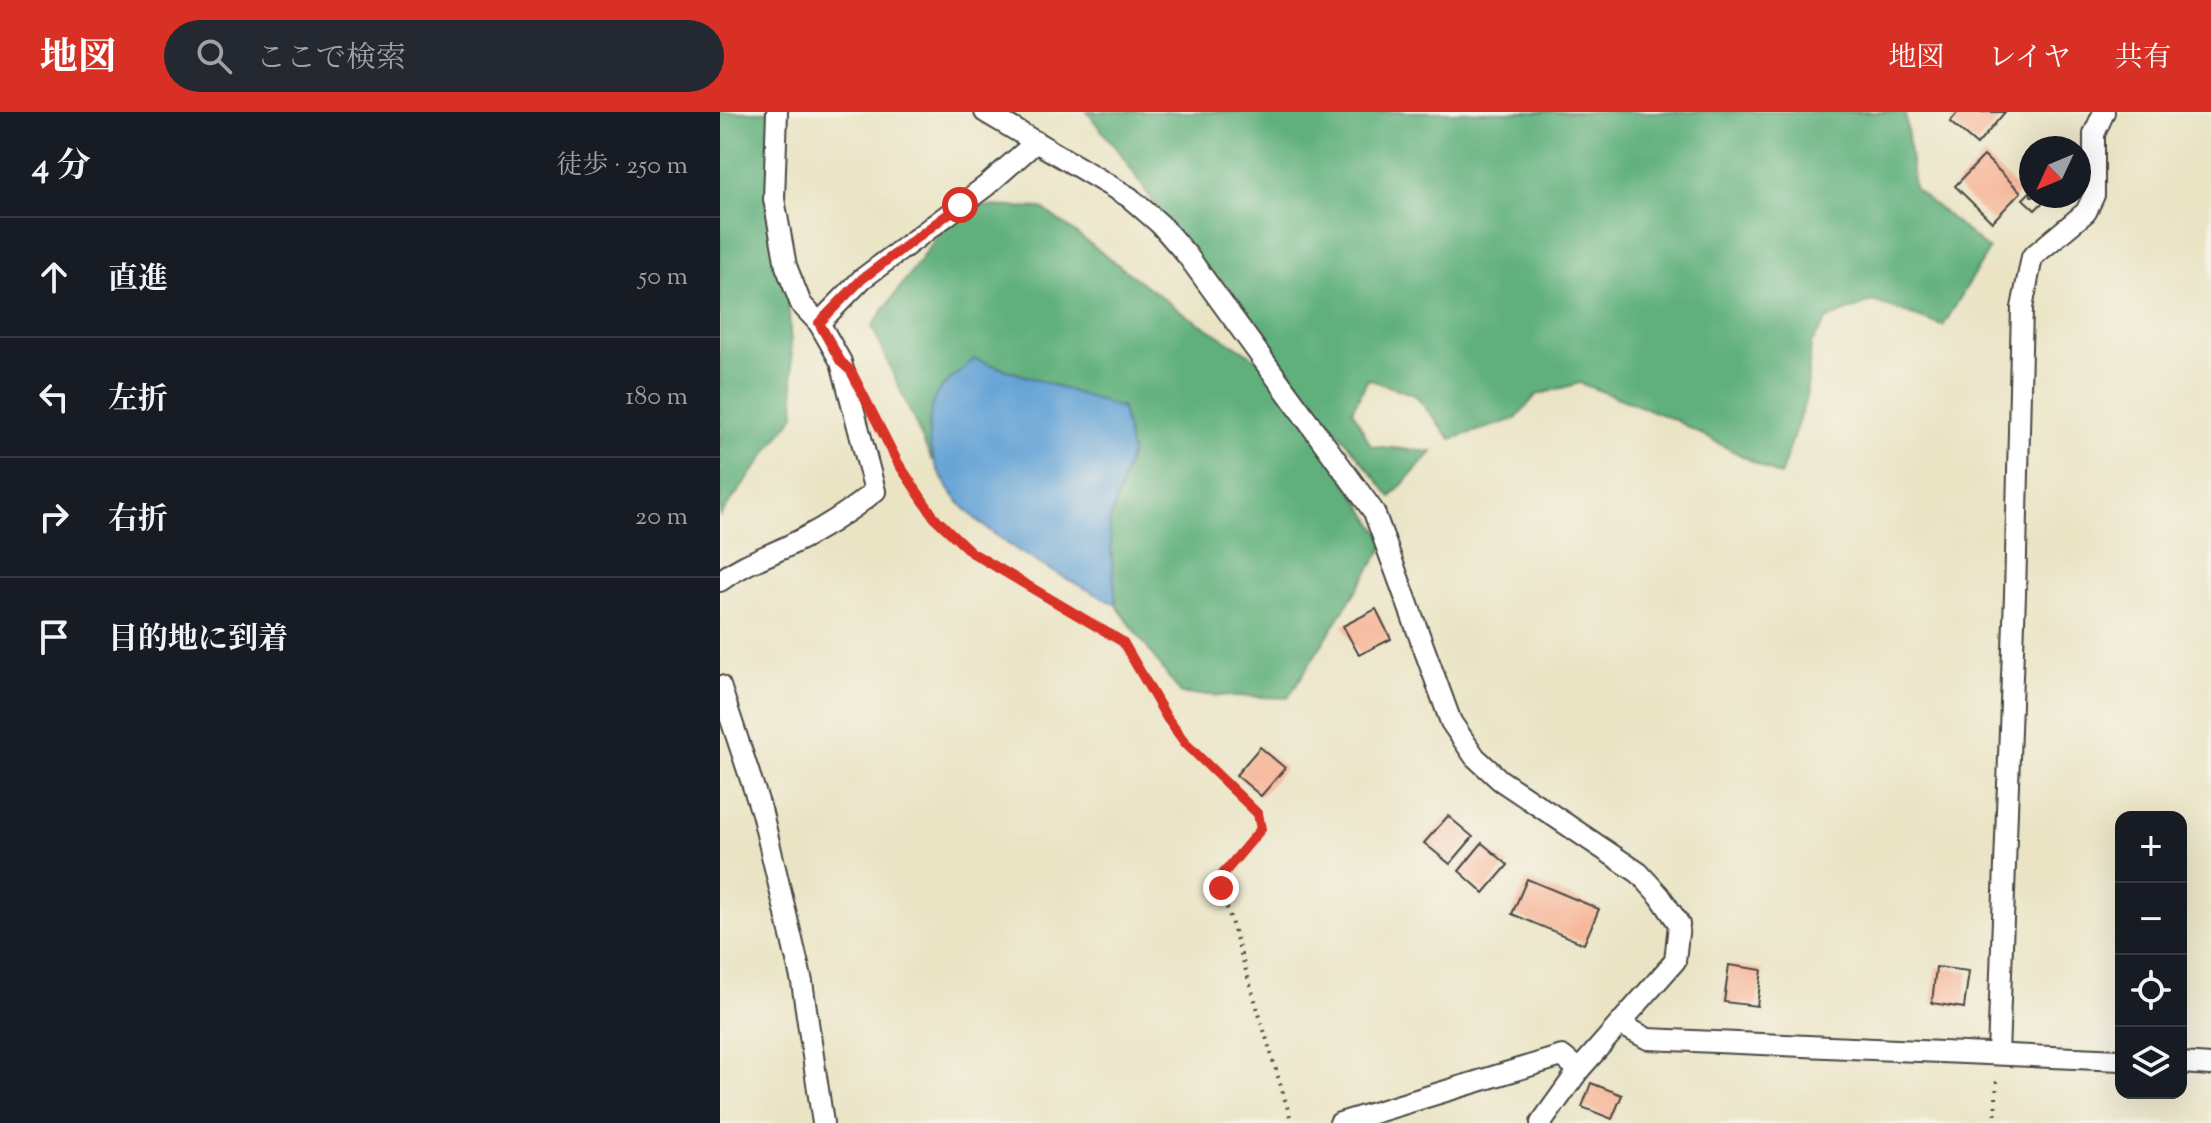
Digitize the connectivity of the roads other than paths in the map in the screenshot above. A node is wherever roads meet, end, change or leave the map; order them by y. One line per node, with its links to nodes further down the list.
1 (777, 112): 5 (street)
2 (985, 112): 4 (street)
3 (2104, 112): 9 (street)
4 (1036, 142): 5 (street); 8 (street)
5 (819, 323): 6 (street)
6 (720, 581)
7 (720, 686): 14 (street)
8 (1622, 1025): 9 (street); 13 (street)
9 (1998, 1054): 10 (street)
10 (2115, 1060)
11 (2187, 1063): 12 (street)
12 (2211, 1065)
13 (1579, 1070): 15 (street); 16 (street)
14 (823, 1123)
15 (1340, 1123)
16 (1541, 1123)

